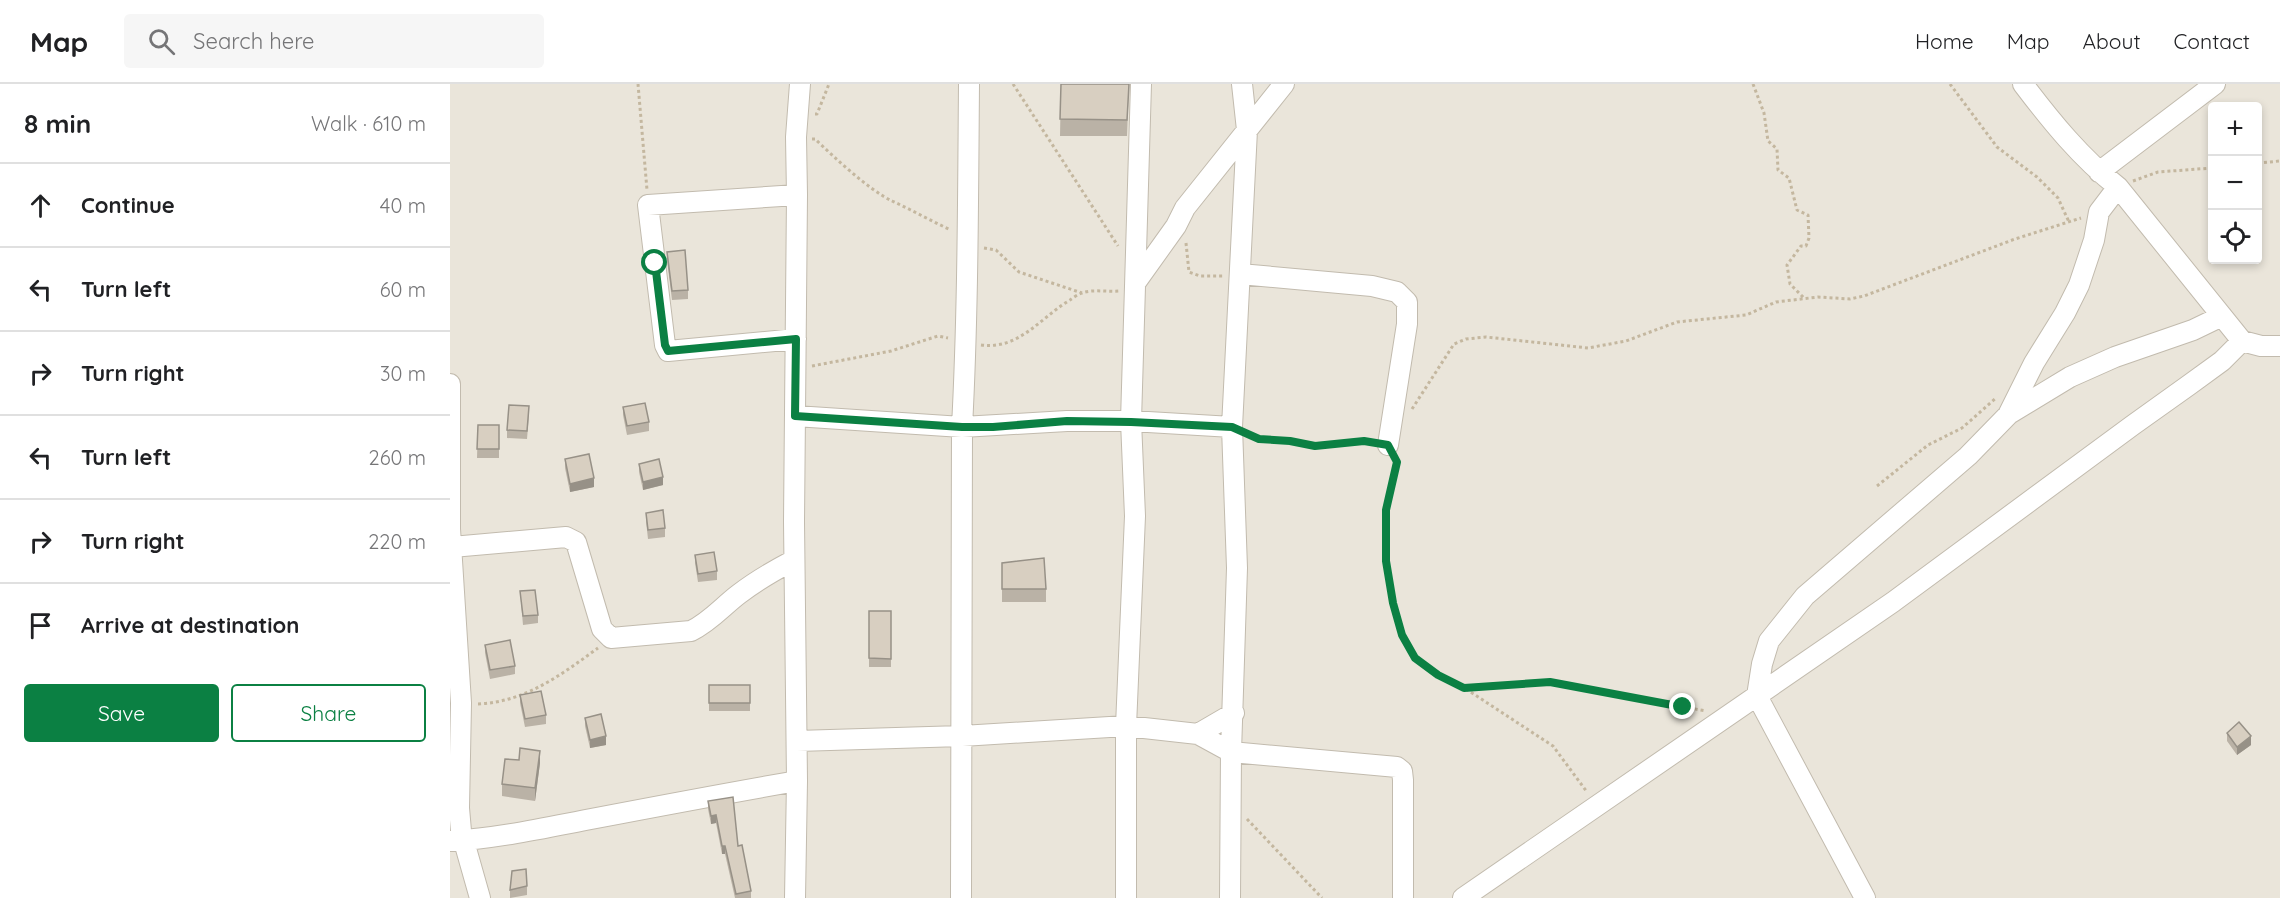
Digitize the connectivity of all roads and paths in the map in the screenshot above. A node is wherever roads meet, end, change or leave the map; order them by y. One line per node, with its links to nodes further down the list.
1 (638, 84): 20 (path)
2 (800, 84): 13 (street)
3 (969, 84): 23 (street)
4 (1013, 84): 26 (path)
5 (1141, 84): 26 (street)
6 (1242, 84): 12 (street)
7 (1284, 84): 12 (street)
8 (1753, 84): 28 (path)
9 (1950, 84): 22 (path)
10 (2023, 84): 17 (street)
11 (2215, 84): 17 (street)
12 (1247, 130): 25 (street); 26 (street)
13 (796, 137): 19 (street); 23 (path)
14 (2280, 161): 15 (path)
15 (2262, 163)
16 (2208, 168): 18 (path)
17 (2098, 172): 18 (street)
18 (2118, 187): 21 (street); 29 (street)
19 (798, 195): 20 (street); 30 (street)
20 (648, 205): 30 (street)
21 (2099, 212): 22 (path); 36 (street)
22 (2069, 222): 28 (path)
23 (969, 235): 27 (path); 40 (street)
24 (1186, 241): 25 (path)
25 (1240, 273): 41 (street); 42 (street)
26 (1136, 277): 39 (street)
27 (1082, 292)
28 (1804, 298): 38 (path)
29 (2222, 316): 31 (street); 36 (street)
30 (796, 339): 37 (street)
31 (2242, 341): 32 (street); 48 (street)
32 (2280, 346)
33 (450, 384): 35 (street)
34 (2001, 392): 43 (path)
35 (451, 409): 44 (street)
36 (2008, 414): 48 (street)
37 (795, 416): 40 (street); 45 (street)
38 (1406, 418)
39 (1131, 422): 40 (street); 41 (street); 52 (street)
40 (962, 427): 54 (street)
41 (1232, 427): 42 (path); 50 (street)
42 (1388, 445): 47 (path)
43 (1877, 486)
44 (452, 547): 46 (street); 49 (street)
45 (794, 560): 46 (street); 55 (street)
46 (611, 638): 49 (path)
47 (1464, 688): 51 (path); 59 (path)
48 (1757, 696): 51 (street); 69 (street)
49 (456, 705): 60 (street)
50 (1234, 713): 53 (street); 56 (street)
51 (1728, 715): 59 (street)
52 (1126, 726): 53 (street); 54 (street); 64 (street)
53 (1198, 734): 56 (street)
54 (962, 736): 55 (street); 63 (street)
55 (797, 741): 57 (street)
56 (1231, 752): 58 (street); 67 (street)
57 (797, 781): 60 (street); 62 (street)
58 (1232, 804): 65 (street); 66 (path)
59 (1597, 806): 68 (street)
60 (457, 841): 61 (street)
61 (480, 898)
62 (795, 898)
63 (961, 898)
64 (1126, 898)
65 (1230, 898)
66 (1322, 898)
67 (1403, 898)
68 (1463, 898)
69 (1865, 898)

